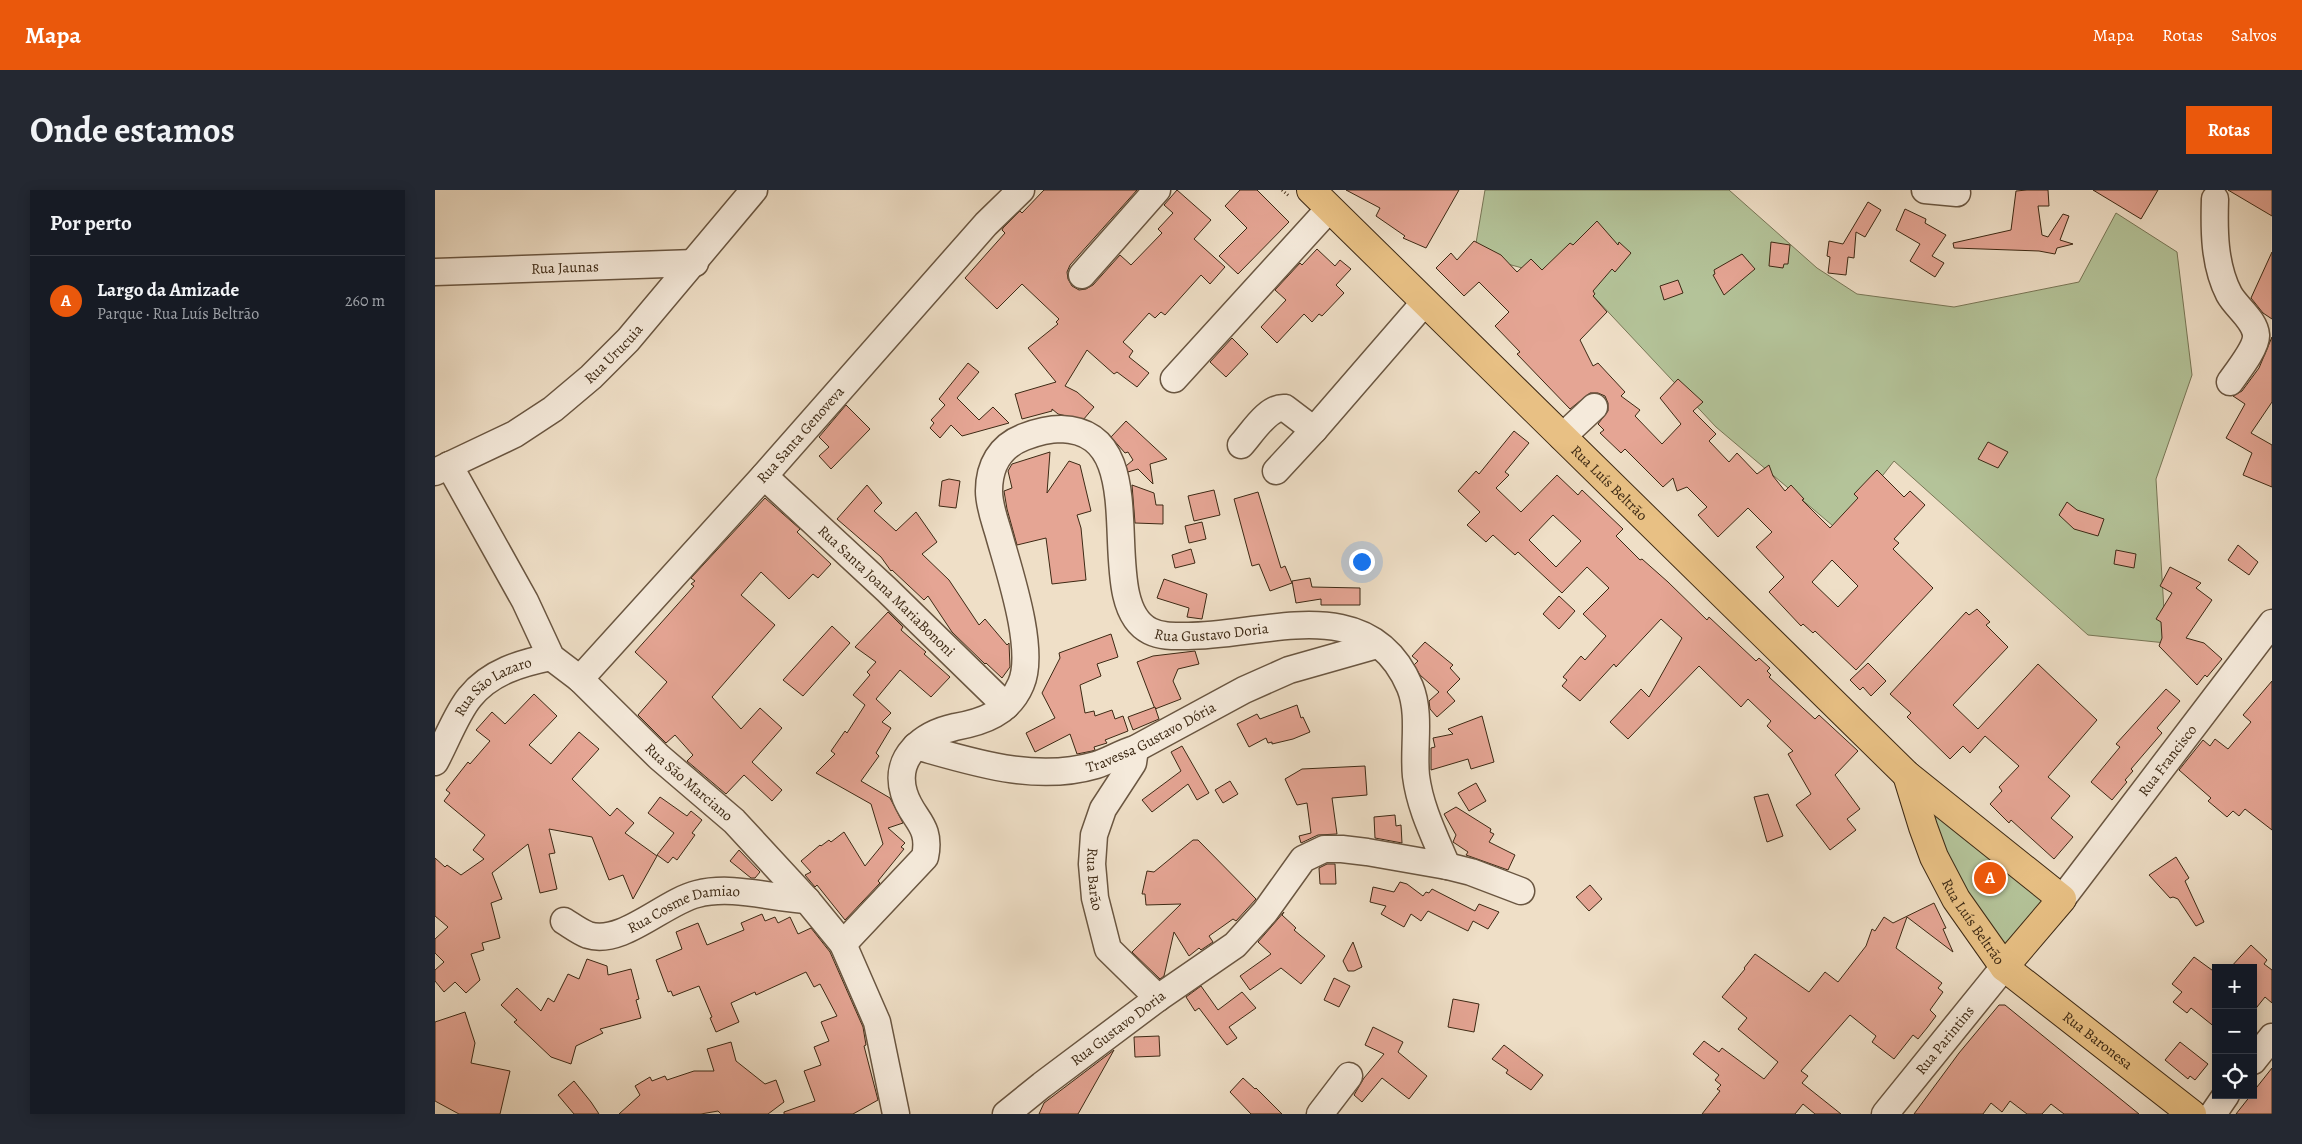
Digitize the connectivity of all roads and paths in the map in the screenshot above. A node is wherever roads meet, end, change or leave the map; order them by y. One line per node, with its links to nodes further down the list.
1 (754, 190): 9 (street, Rua Urucuia)
2 (1021, 190): 21 (street, Rua Santa Genoveva)
3 (1157, 190): 11 (street)
4 (1925, 190): 5 (street)
5 (1957, 192)
6 (2218, 194): 8 (street); 14 (street)
7 (1320, 200): 12 (main road, Rua Luís Beltrão); 13 (street)
8 (2200, 220)
9 (695, 263): 10 (street, Rua Jaunas); 19 (street, Rua Urucuia)
10 (435, 272)
11 (1082, 275)
12 (1424, 303): 16 (street); 17 (main road, Rua Luís Beltrão)
13 (1173, 379)
14 (2230, 382)
15 (1594, 407): 17 (street)
16 (1314, 430): 18 (street); 20 (street)
17 (1562, 437): 30 (main road, Rua Luís Beltrão)
18 (1241, 445)
19 (442, 468): 24 (street, Rua São Marciano)
20 (1276, 471)
21 (764, 476): 25 (street, Rua Santa Genoveva); 26 (street, Rua Santa Joana MariaBononi)
22 (2272, 623): 33 (street, Rua Francisco)
23 (1377, 645): 26 (street, Rua Gustavo Doria); 28 (street, Travessa Gustavo Dória); 31 (street, Rua Gustavo Doria)
24 (551, 657): 25 (street, Rua São Marciano); 29 (street, Rua Sāo Lazaro)
25 (580, 679): 34 (street, Rua São Marciano)
26 (1006, 706): 27 (street, Rua Gustavo Doria)
27 (915, 746): 28 (street, Travessa Gustavo Dória); 36 (street)
28 (1135, 750): 38 (street, Rua Barão)
29 (435, 762)
30 (1928, 805): 33 (main road, Rua Luís Beltrão); 37 (main road, Rua Luís Beltrão)
31 (1447, 866): 32 (street); 38 (street, Rua Gustavo Doria)
32 (1521, 890)
33 (2062, 899): 37 (main road, Rua Luís Beltrão)
34 (807, 900): 35 (street, Rua Cosme Damiao); 36 (street, Rua São Marciano)
35 (564, 921)
36 (843, 944): 43 (street, Rua São Marciano)
37 (2004, 967): 46 (street, Rua Parintins); 47 (main road, Rua Baronesa)
38 (1158, 998): 44 (street, Rua Gustavo Doria)
39 (2272, 1037): 40 (street)
40 (2257, 1056)
41 (1349, 1076): 45 (street)
42 (2223, 1099): 48 (street)
43 (896, 1114)
44 (1006, 1114)
45 (1320, 1114)
46 (1885, 1114)
47 (2192, 1114)
48 (2213, 1114)

